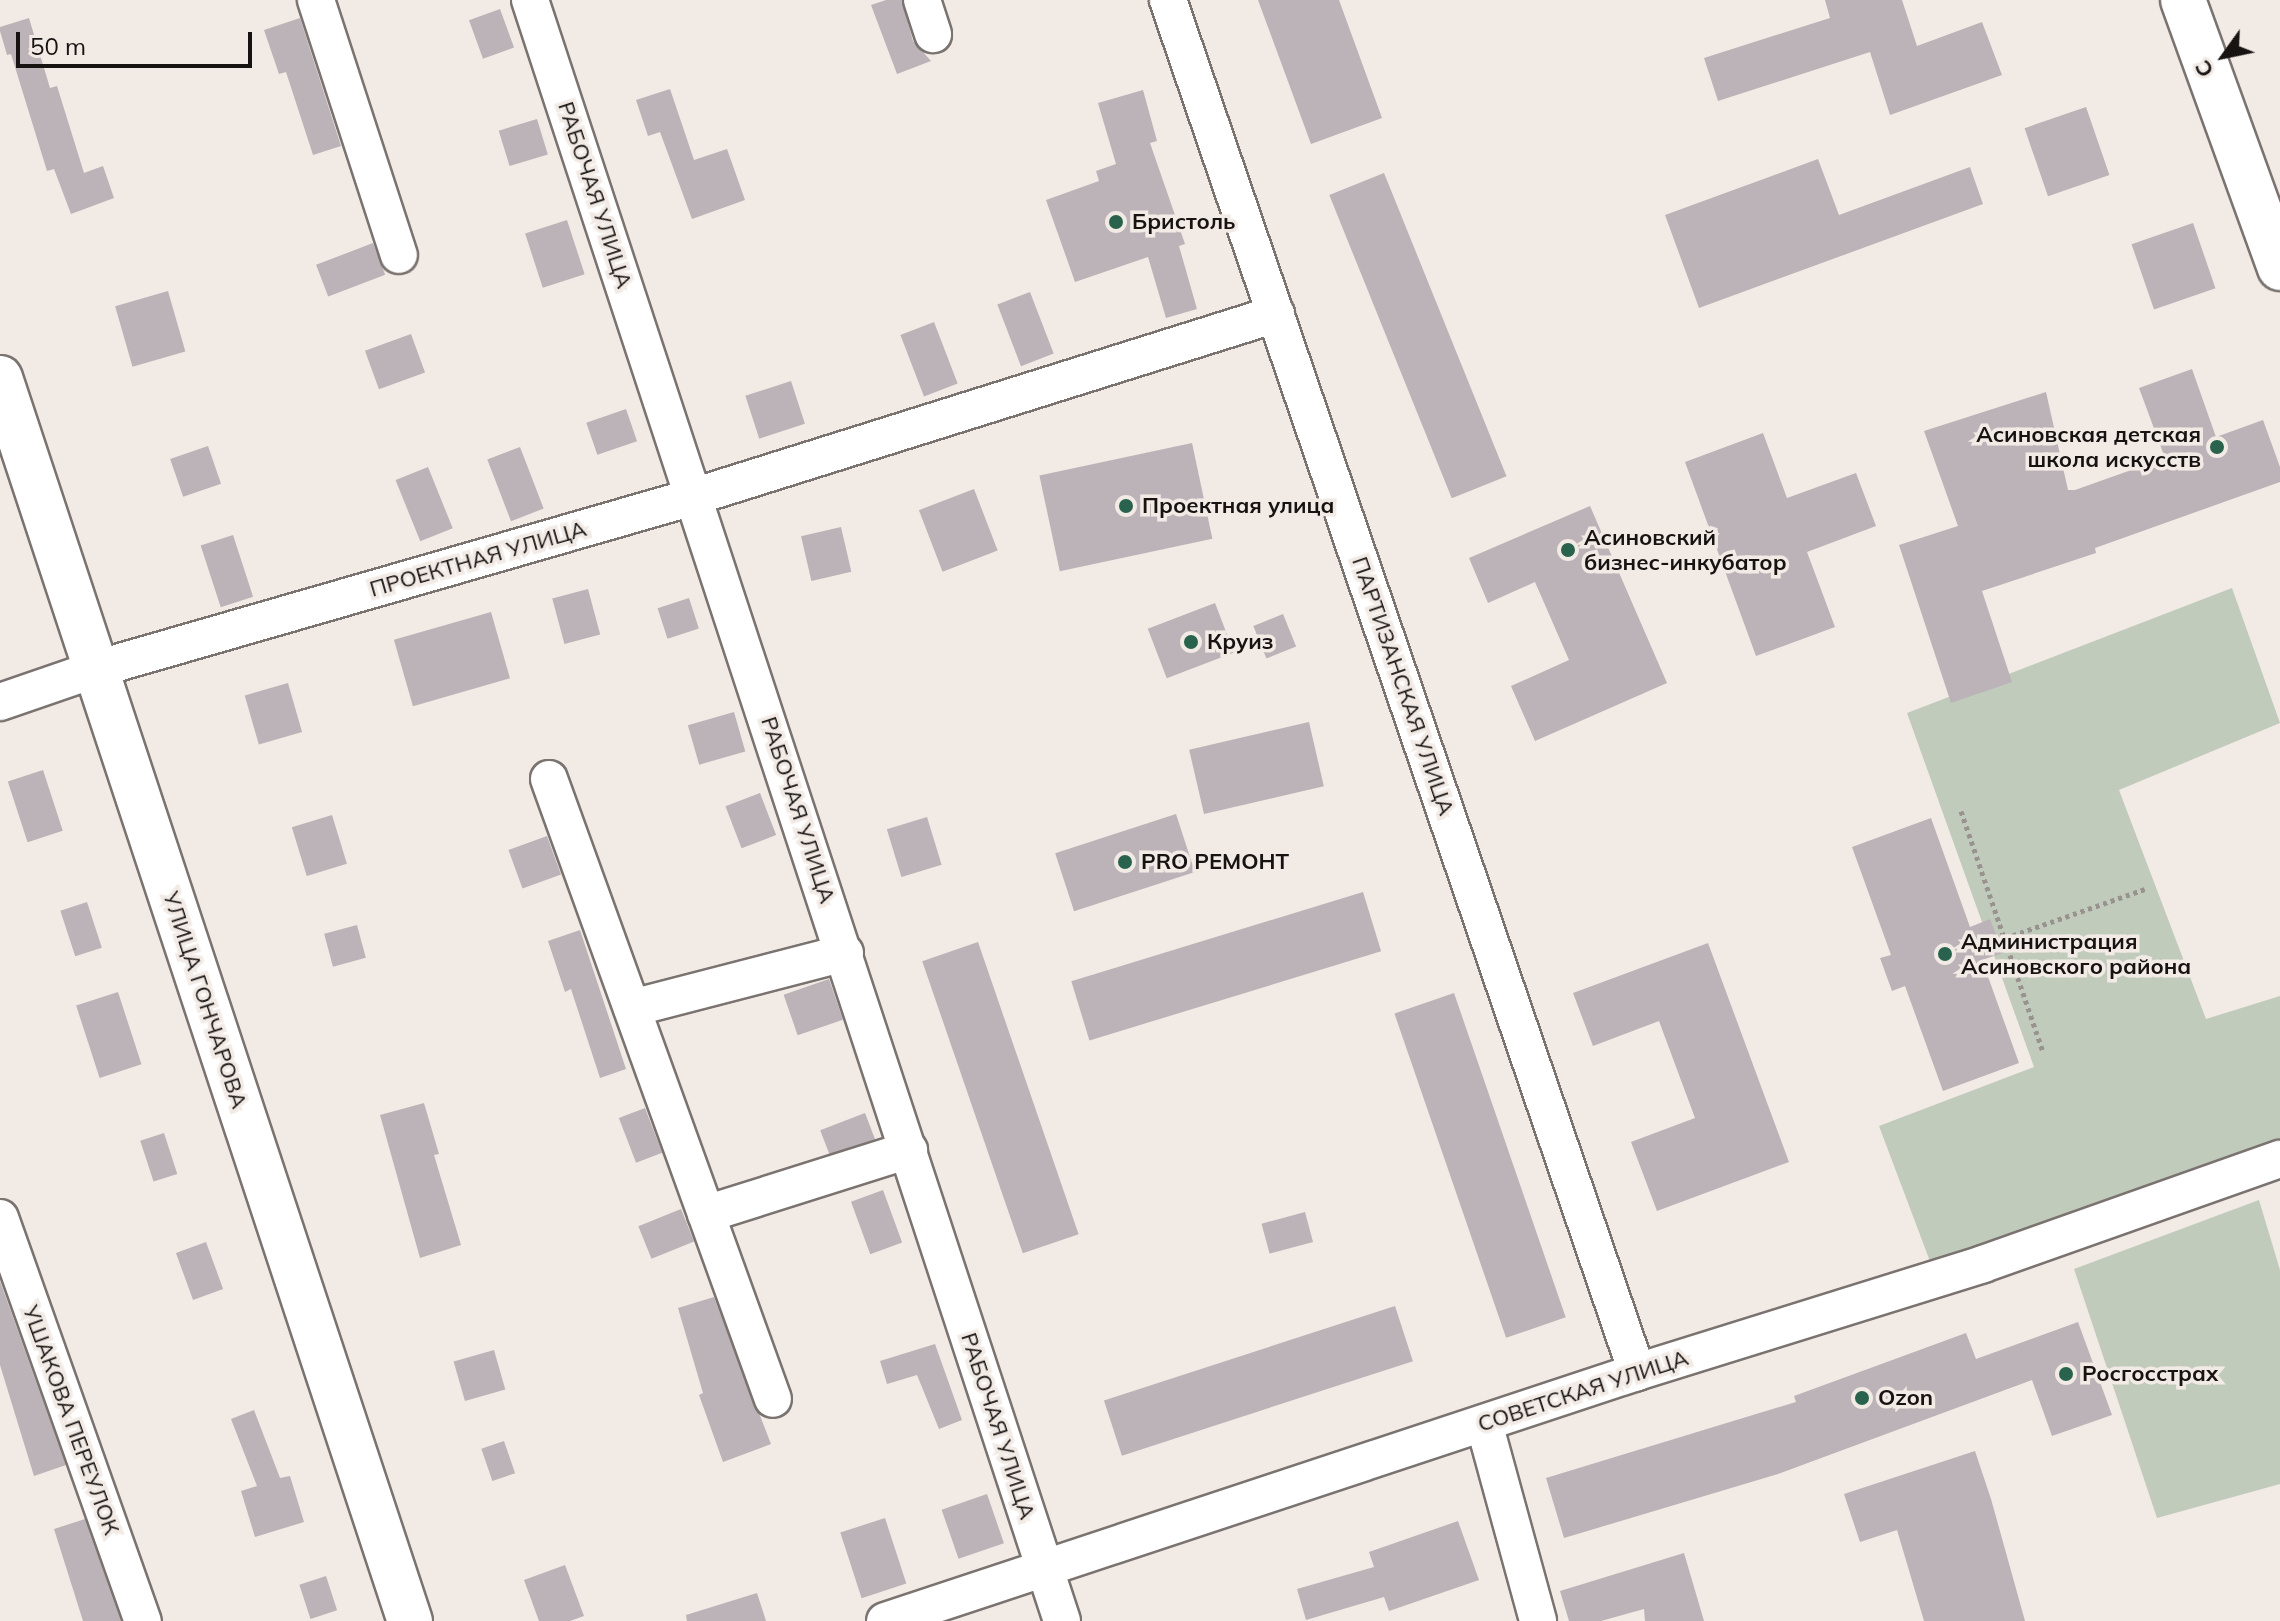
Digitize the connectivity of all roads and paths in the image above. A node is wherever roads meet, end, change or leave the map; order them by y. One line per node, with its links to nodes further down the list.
1 (530, 0): 11 (street, РАБОЧАЯ УЛИЦА)
2 (922, 0): 6 (street)
3 (1168, 0): 9 (street, ПАРТИЗАНСКАЯ УЛИЦА)
4 (2183, 0): 8 (street)
5 (321, 1): 7 (street)
6 (933, 34)
7 (399, 255)
8 (2280, 268)
9 (1276, 314): 11 (street, ПРОЕКТНАЯ УЛИЦА); 25 (street, ПАРТИЗАНСКАЯ УЛИЦА)
10 (0, 378): 12 (street, УЛИЦА ГОНЧАРОВА)
11 (696, 496): 12 (street, ПРОЕКТНАЯ УЛИЦА); 18 (street, РАБОЧАЯ УЛИЦА)
12 (96, 669): 13 (street, ПРОЕКТНАЯ УЛИЦА); 30 (street, УЛИЦА ГОНЧАРОВА)
13 (0, 702)
14 (549, 779): 19 (street)
15 (1961, 811): 17 (path)
16 (2148, 888): 17 (path)
17 (2005, 938): 20 (path)
18 (845, 953): 19 (street); 21 (street, РАБОЧАЯ УЛИЦА)
19 (632, 1008): 23 (street)
20 (2043, 1052)
21 (909, 1150): 23 (street); 28 (street, РАБОЧАЯ УЛИЦА)
22 (2280, 1159): 25 (street, СОВЕТСКАЯ УЛИЦА)
23 (706, 1214): 26 (street)
24 (0, 1218): 29 (street, УШАКОВА ПЕРЕУЛОК)
25 (1637, 1372): 27 (street, СОВЕТСКАЯ УЛИЦА)
26 (773, 1399)
27 (1484, 1423): 28 (street, СОВЕТСКАЯ УЛИЦА); 33 (street)
28 (1044, 1568): 31 (street, СОВЕТСКАЯ УЛИЦА); 32 (street, РАБОЧАЯ УЛИЦА)
29 (143, 1621)
30 (410, 1621)
31 (885, 1621)
32 (1062, 1621)
33 (1538, 1621)

